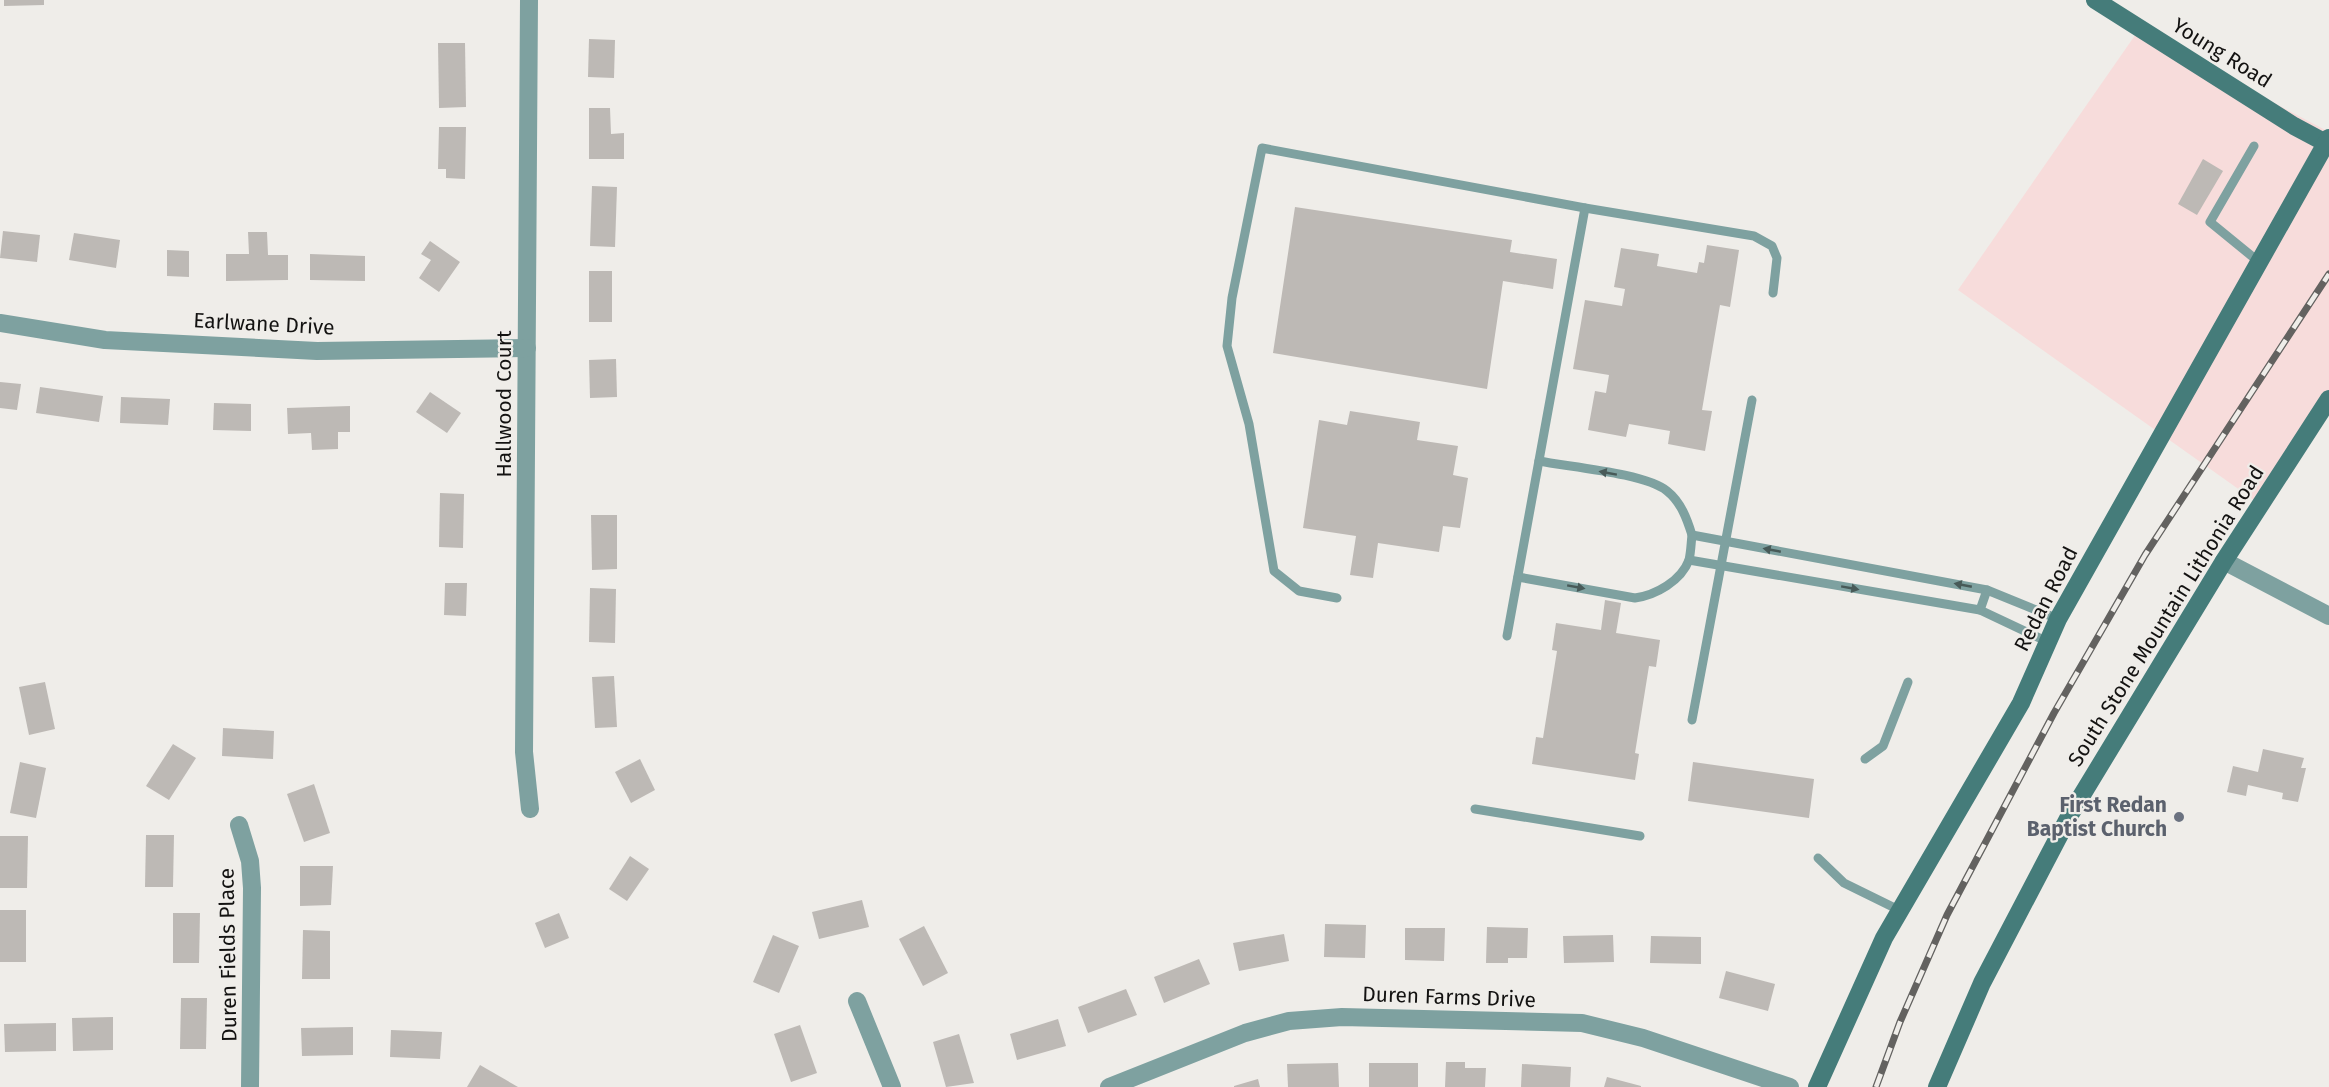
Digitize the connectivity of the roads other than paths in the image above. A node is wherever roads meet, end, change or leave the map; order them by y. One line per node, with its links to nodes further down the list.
1 (529, 0): 9 (street, Hallwood Court)
2 (2095, 0): 3 (main road, Young Road)
3 (2327, 140): 6 (main road, Redan Road)
4 (2254, 146): 6 (lane)
5 (1586, 208): 7 (lane); 12 (lane); 20 (lane)
6 (2259, 262): 23 (main road, Redan Road)
7 (1773, 293)
8 (0, 322): 9 (street, Earlwane Drive)
9 (527, 348): 29 (street, Hallwood Court)
10 (2329, 399): 16 (main road, South Stone Mountain Lithonia Road)
11 (1752, 400): 14 (lane)
12 (1539, 461): 13 (lane, one-way to 12); 18 (lane)
13 (1692, 535): 14 (lane); 15 (lane)
14 (1725, 541): 17 (lane); 19 (lane, one-way to 14)
15 (1689, 560): 17 (lane); 18 (lane, one-way to 15)
16 (2224, 561): 22 (street); 41 (main road, South Stone Mountain Lithonia Road)
17 (1721, 566): 21 (lane, one-way to 21); 27 (lane)
18 (1518, 577): 24 (lane)
19 (1987, 590): 21 (lane); 23 (lane)
20 (1337, 598)
21 (1980, 610): 25 (lane)
22 (2329, 616)
23 (2058, 619): 25 (main road, Redan Road)
24 (1508, 636)
25 (2048, 642): 34 (main road, Redan Road)
26 (1908, 682): 28 (lane)
27 (1692, 720)
28 (1864, 759)
29 (530, 809)
30 (1475, 809): 32 (lane)
31 (239, 825): 36 (street, Duren Fields Place)
32 (1640, 836)
33 (1818, 858): 34 (lane)
34 (1899, 910): 40 (main road, Redan Road)
35 (857, 1001): 37 (street)
36 (250, 1087)
37 (892, 1087)
38 (1109, 1087): 39 (street, Duren Farms Drive)
39 (1790, 1087)
40 (1817, 1087)
41 (1937, 1087)

